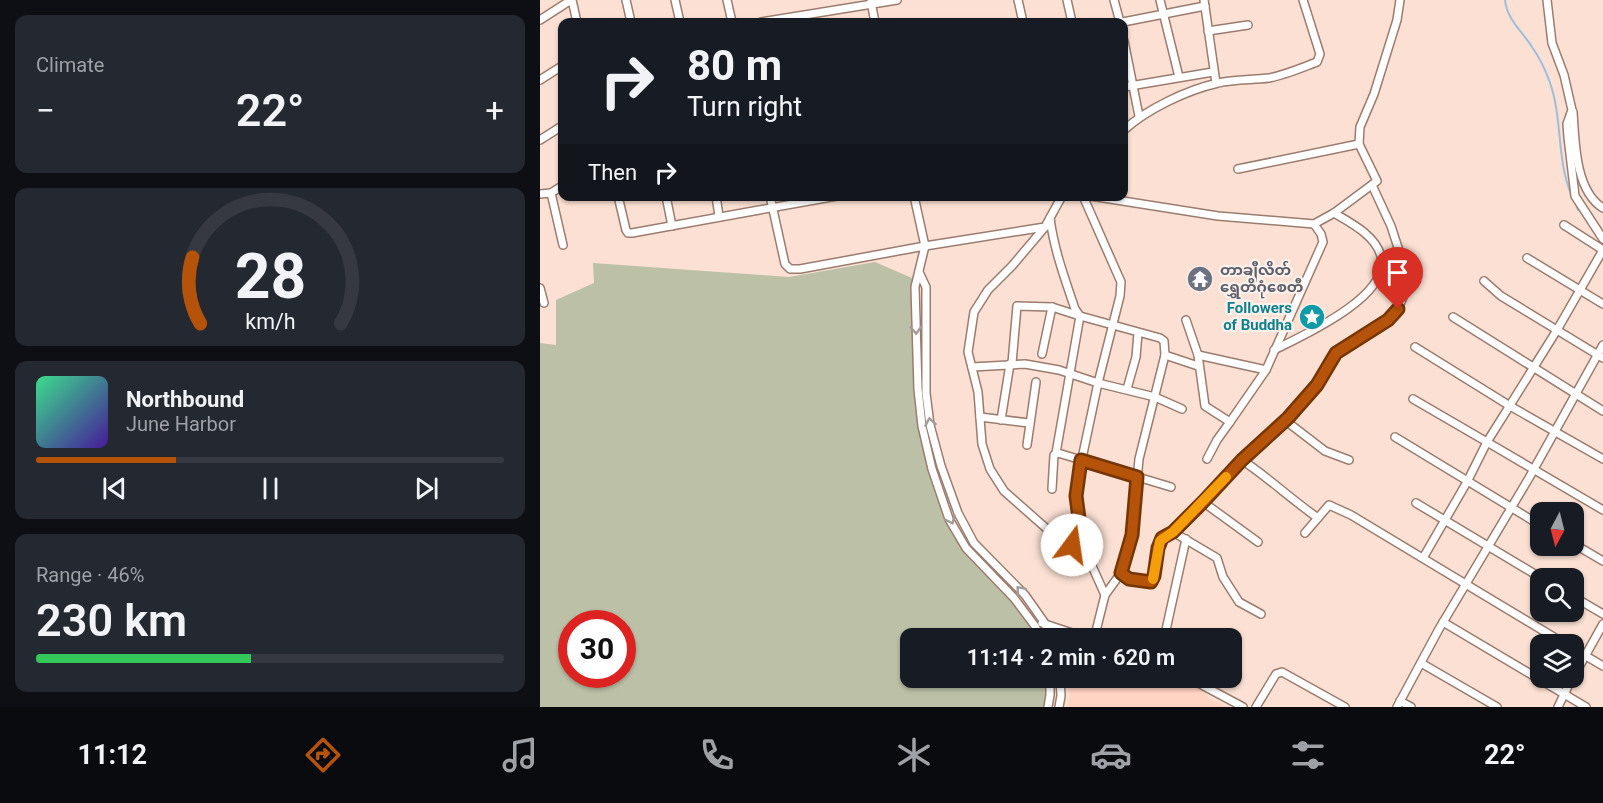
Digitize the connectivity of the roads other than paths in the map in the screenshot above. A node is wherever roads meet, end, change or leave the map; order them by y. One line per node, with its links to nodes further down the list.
1 (572, 0): 16 (street); 25 (street)
2 (626, 0): 17 (street)
3 (675, 0): 18 (street)
4 (727, 0): 19 (street)
5 (897, 0): 13 (street)
6 (1018, 0): 22 (street)
7 (1067, 0): 23 (street)
8 (1114, 0): 24 (street)
9 (1160, 0): 15 (street)
10 (1303, 0): 34 (street)
11 (1400, 0): 42 (street)
12 (1547, 0): 37 (street)
13 (871, 2): 20 (street); 21 (street)
14 (1204, 3): 15 (street); 28 (street)
15 (1164, 14): 26 (street); 32 (street)
16 (576, 18)
17 (630, 18)
18 (679, 18)
19 (731, 18)
20 (783, 18)
21 (874, 18)
22 (1022, 18)
23 (1071, 18)
24 (1120, 18)
25 (540, 20)
26 (1128, 21)
27 (1248, 25): 28 (street)
28 (1208, 32): 31 (street)
29 (1128, 60): 35 (street)
30 (558, 69): 33 (street)
31 (1214, 72): 32 (street); 34 (street)
32 (1179, 78): 35 (street)
33 (540, 80)
34 (1216, 83): 38 (street)
35 (1133, 85): 36 (street); 38 (street)
36 (1128, 86)
37 (1572, 110): 58 (street); 66 (street)
38 (1139, 116): 39 (street)
39 (1128, 126)
40 (558, 129): 41 (street)
41 (540, 140)
42 (1359, 144): 43 (street); 44 (street)
43 (1238, 169)
44 (1372, 185): 59 (street); 108 (street)
45 (558, 189): 46 (street)
46 (551, 193): 47 (street); 67 (street)
47 (540, 194)
48 (619, 201): 64 (street)
49 (667, 201): 64 (street)
50 (717, 201): 60 (street)
51 (771, 201): 57 (street)
52 (808, 201): 57 (street)
53 (915, 201): 68 (street)
54 (1059, 201): 61 (street)
55 (1085, 201): 81 (street)
56 (1123, 201): 62 (street)
57 (773, 207): 60 (street); 68 (street)
58 (1603, 208)
59 (1334, 213): 62 (street); 86 (street)
60 (719, 216): 64 (street)
61 (1050, 218): 65 (street); 78 (street)
62 (1314, 224): 86 (street)
63 (1564, 225): 69 (street)
64 (672, 226)
65 (1045, 227): 68 (street); 93 (street)
66 (1603, 239)
67 (563, 245)
68 (925, 246): 71 (street)
69 (1603, 250): 74 (street)
70 (1527, 258): 74 (street)
71 (919, 272): 149 (street, one-way to 71); 152 (street, one-way to 152)
72 (1484, 281): 82 (street)
73 (540, 288): 75 (street)
74 (1580, 290): 76 (street); 82 (street)
75 (544, 303)
76 (1603, 304)
77 (1052, 308): 78 (street); 87 (street); 91 (street)
78 (1080, 316): 81 (street); 96 (street)
79 (1453, 317): 94 (street)
80 (1186, 320): 89 (street)
81 (1114, 326): 83 (street); 98 (street)
82 (1557, 330): 90 (street); 94 (street)
83 (1138, 333): 88 (street); 99 (street)
84 (1603, 345): 90 (street)
85 (1415, 347): 103 (street)
86 (1274, 350): 95 (street)
87 (1042, 354)
88 (1165, 355): 92 (street); 101 (street)
89 (1198, 355): 92 (street); 95 (street)
90 (1600, 356): 100 (street)
91 (1011, 364): 93 (street); 96 (street); 107 (street)
92 (1198, 366): 109 (street)
93 (972, 367): 106 (street)
94 (1534, 368): 100 (street); 103 (street)
95 (1266, 370): 109 (street)
96 (1070, 374): 98 (street); 115 (street)
97 (1036, 382): 110 (street)
98 (1098, 383): 99 (street); 118 (street)
99 (1127, 389): 101 (street)
100 (1576, 394): 105 (street); 111 (street)
101 (1155, 397): 104 (street); 122 (street)
102 (1413, 399): 113 (street)
103 (1510, 406): 111 (street); 113 (street)
104 (1182, 409)
105 (1603, 411)
106 (980, 417): 107 (street); 137 (street)
107 (1001, 420): 110 (street)
108 (1286, 421): 119 (street); 120 (street)
109 (1230, 422): 116 (street)
110 (1029, 423): 114 (street)
111 (1555, 431): 117 (street); 121 (street)
112 (1395, 437): 123 (street)
113 (1487, 442): 121 (street); 123 (street)
114 (1027, 445)
115 (1056, 453): 118 (street); 125 (street)
116 (1207, 459)
117 (1603, 459)
118 (1081, 460): 122 (street); 137 (street)
119 (1242, 460): 126 (street); 130 (street)
120 (1349, 460)
121 (1533, 470): 128 (street); 129 (street)
122 (1137, 477): 124 (street); 143 (street)
123 (1467, 482): 128 (street); 132 (street)
124 (1171, 487)
125 (1052, 489)
126 (1203, 502): 133 (street); 136 (street)
127 (1416, 502): 132 (street)
128 (1511, 508): 131 (street); 138 (street)
129 (1603, 510)
130 (1318, 518): 134 (street); 140 (street)
131 (1530, 519)
132 (1445, 521): 138 (street); 140 (street)
133 (1173, 532): 135 (street); 143 (street)
134 (1305, 533)
135 (1186, 539): 147 (street); 156 (street)
136 (1258, 542)
137 (1072, 545): 145 (street)
138 (1488, 546): 142 (street); 144 (street)
139 (1584, 550): 141 (street)
140 (1423, 558): 144 (street)
141 (1603, 561)
142 (1530, 571)
143 (1121, 573): 145 (street)
144 (1466, 585): 150 (street); 157 (street)
145 (1105, 595): 155 (street)
146 (1584, 603): 148 (street)
147 (1261, 614)
148 (1603, 614)
149 (1044, 622): 152 (street); 153 (street); 154 (street)
150 (1443, 622): 159 (street); 165 (street)
151 (1603, 624): 158 (street)
152 (1035, 626)
153 (1046, 628)
154 (1061, 628)
155 (1095, 628)
156 (1166, 628)
157 (1548, 634)
158 (1585, 655): 160 (street)
159 (1421, 663): 166 (street); 173 (street)
160 (1603, 666)
161 (1050, 688): 167 (street)
162 (1061, 688): 168 (street)
163 (1208, 688): 169 (street)
164 (1568, 688): 165 (street)
165 (1564, 695): 174 (street); 175 (street)
166 (1399, 704): 172 (street)
167 (1048, 707)
168 (1059, 707)
169 (1243, 707)
170 (1256, 707): 171 (street)
171 (1345, 707)
172 (1411, 707)
173 (1497, 707)
174 (1558, 707)
175 (1586, 707)

